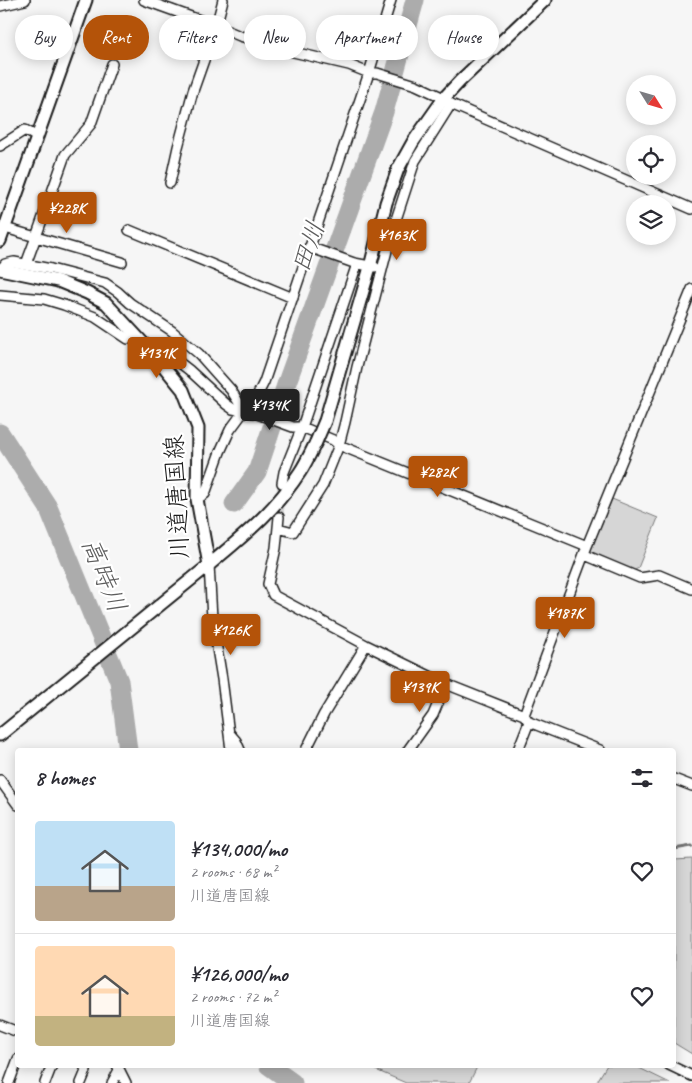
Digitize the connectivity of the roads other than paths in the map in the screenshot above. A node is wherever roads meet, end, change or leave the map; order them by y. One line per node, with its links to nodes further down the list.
1 (25, 0): 7 (street)
2 (86, 0): 15 (main road)
3 (144, 0): 8 (street)
4 (223, 0): 9 (street)
5 (391, 0): 13 (street)
6 (545, 0): 14 (main road)
7 (0, 6)
8 (186, 15)
9 (219, 15)
10 (234, 34): 13 (street)
11 (204, 60): 17 (street)
12 (112, 64): 21 (street)
13 (373, 73): 14 (street); 23 (street)
14 (448, 101): 18 (street); 27 (main road); 28 (street)
15 (37, 137): 16 (street); 19 (main road)
16 (0, 146)
17 (170, 183)
18 (692, 208)
19 (5, 228): 21 (street); 22 (main road)
20 (129, 230): 32 (street)
21 (36, 237): 24 (street); 26 (street)
22 (0, 241)
23 (312, 248): 25 (street); 32 (street)
24 (122, 262)
25 (355, 263): 27 (street); 36 (street)
26 (26, 264): 29 (street); 35 (street)
27 (370, 266): 28 (street); 43 (main road, bridge)
28 (383, 268): 37 (street)
29 (0, 269): 33 (main road, 川道唐国線)
30 (692, 289): 42 (street)
31 (0, 295): 33 (street)
32 (293, 298): 35 (street)
33 (138, 338): 34 (main road, 川道唐国線)
34 (152, 353): 35 (street); 39 (main road, 川道唐国線)
35 (244, 410): 36 (street); 39 (street)
36 (298, 427): 37 (street); 38 (street)
37 (339, 445): 41 (street); 42 (street)
38 (282, 483)
39 (197, 500): 43 (main road, 川道唐国線)
40 (279, 517): 41 (street)
41 (278, 528): 45 (street)
42 (586, 551): 44 (street); 47 (street)
43 (209, 565): 48 (street); 49 (main road, 川道唐国線)
44 (692, 589)
45 (366, 645): 46 (street); 52 (street)
46 (446, 684): 47 (street); 53 (street)
47 (526, 719): 54 (street); 55 (street)
48 (229, 733): 50 (street); 51 (street)
49 (0, 735)
50 (231, 748)
51 (239, 748)
52 (307, 748)
53 (409, 748)
54 (519, 748)
55 (595, 748)
56 (0, 780): 59 (street)
57 (676, 780): 58 (street)
58 (692, 786)
59 (15, 801)
60 (0, 1025): 61 (street)
61 (15, 1031)
62 (15, 1068): 69 (street)
63 (51, 1068): 70 (street)
64 (85, 1068): 71 (street)
65 (118, 1068): 72 (street)
66 (118, 1068): 73 (street)
67 (675, 1068): 68 (street)
68 (692, 1076)
69 (9, 1083)
70 (45, 1083)
71 (81, 1083)
72 (112, 1083)
73 (126, 1083)

